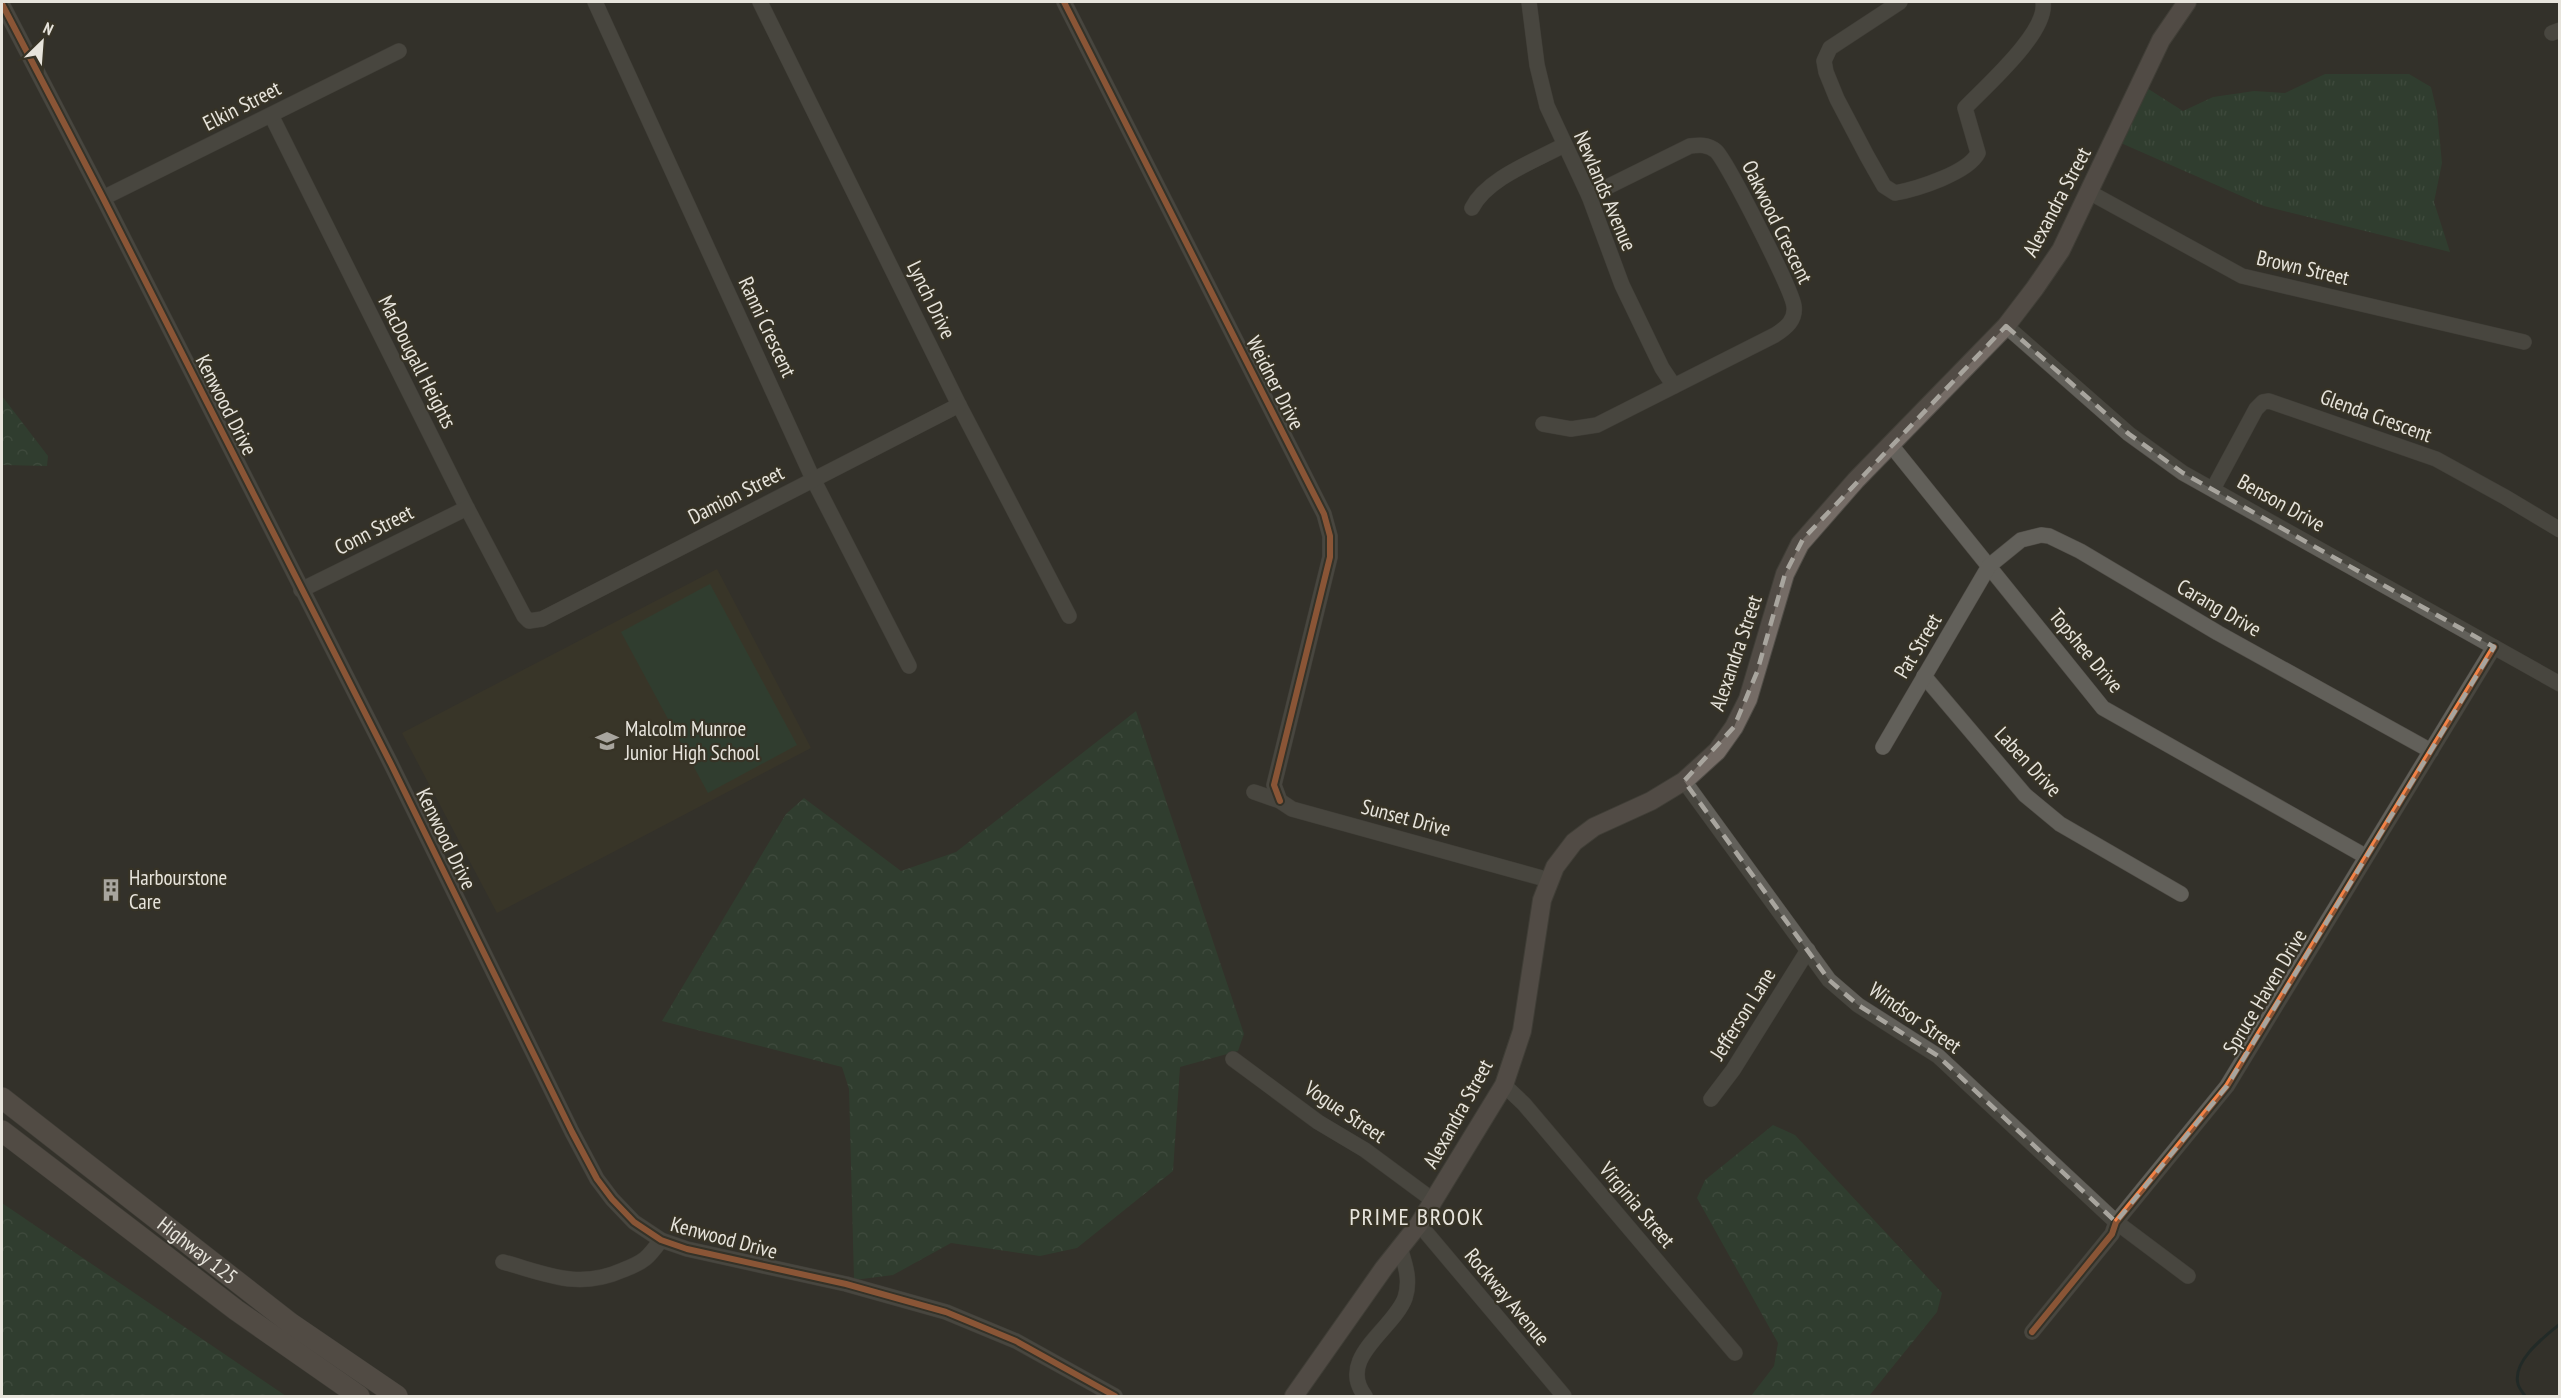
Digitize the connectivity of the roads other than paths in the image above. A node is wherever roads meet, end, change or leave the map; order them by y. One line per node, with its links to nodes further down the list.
1 (595, 2): 22 (street, Ranni Crescent)
2 (760, 2): 19 (street, Lynch Drive)
3 (1064, 2): 38 (street, Weidner Drive)
4 (1529, 2): 11 (street, Newlands Avenue)
5 (1900, 2): 8 (street)
6 (2187, 2): 12 (main road, Alexandra Street)
7 (2, 4): 14 (street, Kenwood Drive)
8 (2043, 4)
9 (399, 51): 10 (street, Elkin Street)
10 (270, 115): 14 (street, Elkin Street); 24 (street, MacDougall Heights)
11 (1564, 145): 13 (street, Newlands Avenue); 15 (street)
12 (2089, 192): 16 (main road, Alexandra Street); 17 (street, Brown Street)
13 (1589, 196): 18 (street, Newlands Avenue); 18 (street, Oakwood Crescent)
14 (103, 198): 27 (street, Kenwood Drive)
15 (1472, 208)
16 (2006, 326): 21 (main road, Alexandra Street); 23 (street, Benson Drive)
17 (2524, 342)
18 (1674, 386): 20 (street, Oakwood Crescent)
19 (959, 405): 22 (street, Damion Street); 28 (street, Lynch Drive)
20 (1543, 424)
21 (1891, 445): 26 (street, Topshee Drive); 36 (main road, Alexandra Street)
22 (813, 479): 29 (street, Damion Street); 31 (street, Ranni Crescent)
23 (2213, 489): 25 (street, Glenda Crescent); 30 (street, Benson Drive)
24 (467, 507): 27 (street, Conn Street); 29 (street, MacDougall Heights)
25 (2559, 530)
26 (1989, 566): 32 (street, Pat Street); 35 (street, Carang Drive); 39 (street, Topshee Drive)
27 (301, 590): 51 (street, Kenwood Drive)
28 (1069, 616)
29 (533, 622)
30 (2494, 647): 33 (street, Benson Drive); 35 (street, Spruce Haven Drive)
31 (909, 666)
32 (1924, 676): 34 (street, Pat Street); 41 (street, Laben Drive)
33 (2559, 684)
34 (1883, 747)
35 (2431, 751): 39 (street, Spruce Haven Drive)
36 (1684, 781): 40 (main road, Alexandra Street); 42 (street, Windsor Street)
37 (1254, 792): 38 (street, Sunset Drive)
38 (1280, 801): 40 (street, Sunset Drive)
39 (2365, 856): 49 (street, Spruce Haven Drive)
40 (1549, 880): 44 (main road, Alexandra Street)
41 (2181, 894)
42 (1808, 950): 46 (street, Jefferson Lane); 49 (street, Windsor Street)
43 (1233, 1059): 48 (street, Vogue Street)
44 (1504, 1085): 48 (main road, Alexandra Street); 57 (street, Virginia Street)
45 (2, 1098): 56 (highway, Highway 125)
46 (1711, 1099)
47 (2, 1131): 58 (highway, Highway 125)
48 (1434, 1201): 50 (main road, Alexandra Street)
49 (2116, 1222): 54 (street, Windsor Street); 55 (street, Spruce Haven Drive)
50 (1419, 1224): 52 (main road, Alexandra Street); 64 (street, Rockway Avenue)
51 (661, 1240): 53 (street); 61 (street, Kenwood Drive)
52 (1400, 1248): 62 (main road, Alexandra Street); 63 (street)
53 (502, 1262)
54 (2188, 1276)
55 (2032, 1332)
56 (331, 1352): 59 (highway, Highway 125); 60 (highway)
57 (1735, 1353)
58 (360, 1396)
59 (397, 1396)
60 (411, 1396)
61 (1115, 1396)
62 (1294, 1396)
63 (1365, 1396)
64 (1564, 1396)

